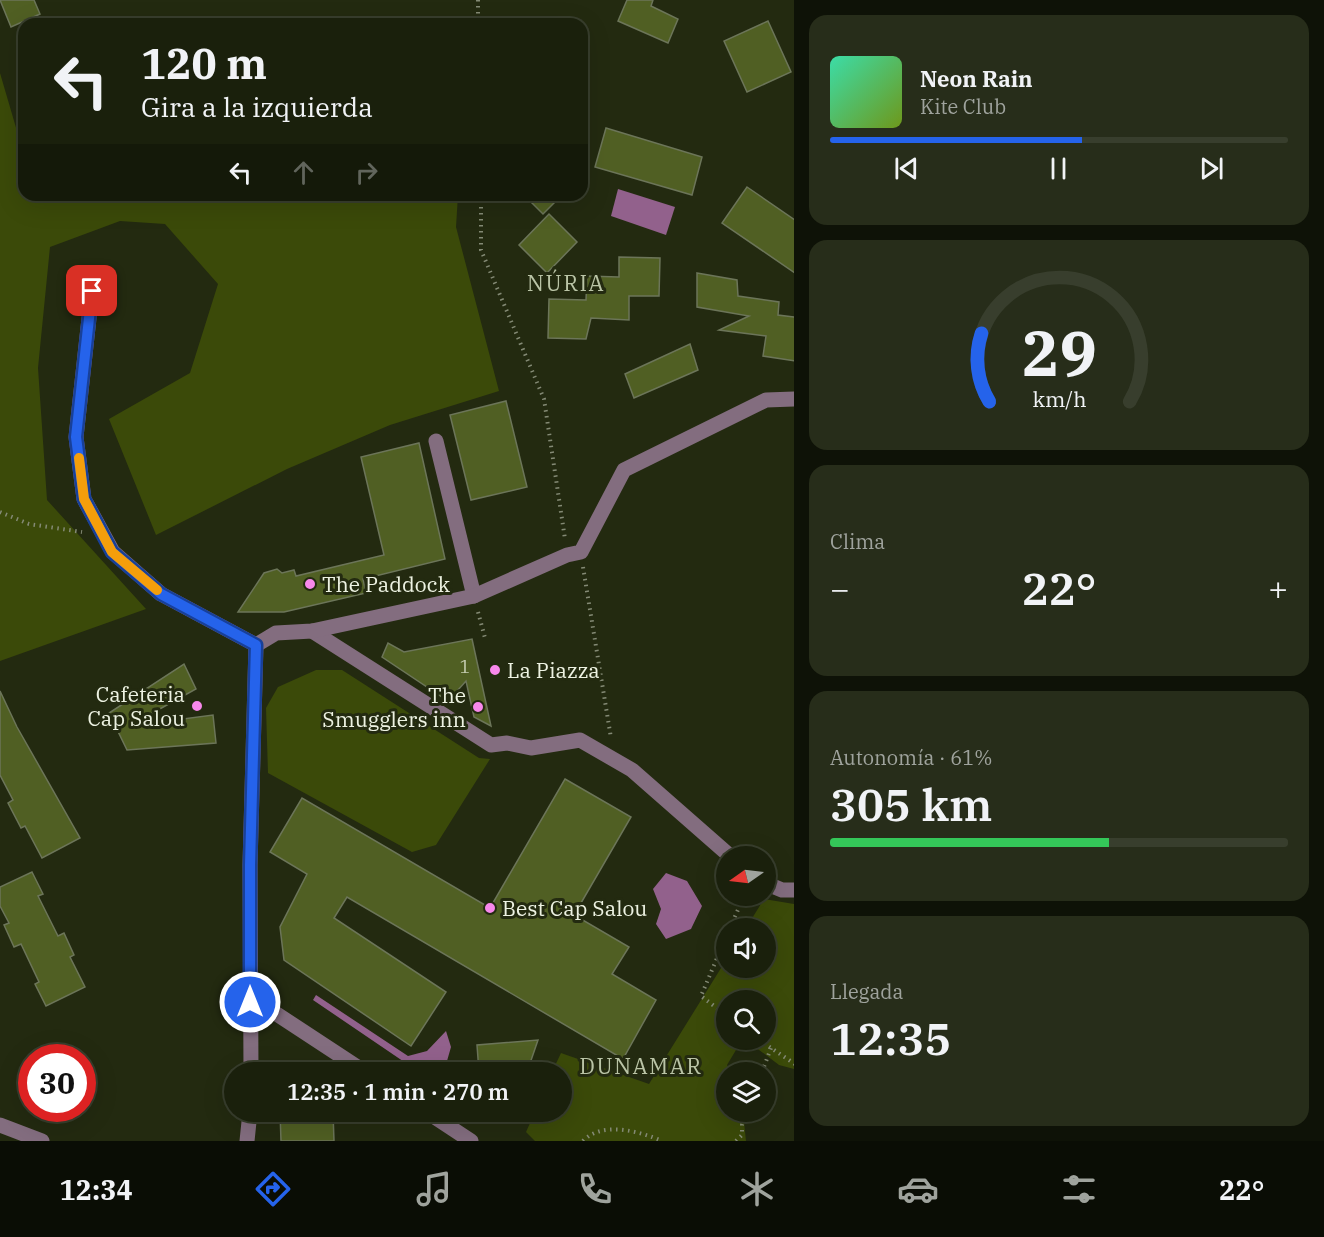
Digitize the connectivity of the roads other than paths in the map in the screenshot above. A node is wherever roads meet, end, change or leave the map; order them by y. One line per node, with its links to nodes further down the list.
1 (92, 291): 6 (street)
2 (794, 399): 4 (street)
3 (436, 441): 4 (street)
4 (474, 596): 5 (street)
5 (312, 631): 6 (street); 7 (street)
6 (256, 645): 10 (street)
7 (719, 846)
8 (776, 888): 9 (street)
9 (794, 890)
10 (250, 1002): 11 (street); 12 (street)
11 (251, 1062)
12 (350, 1062)
13 (249, 1122): 17 (street)
14 (442, 1122): 18 (street)
15 (0, 1125): 16 (street)
16 (42, 1141)
17 (248, 1141)
18 (471, 1141)

